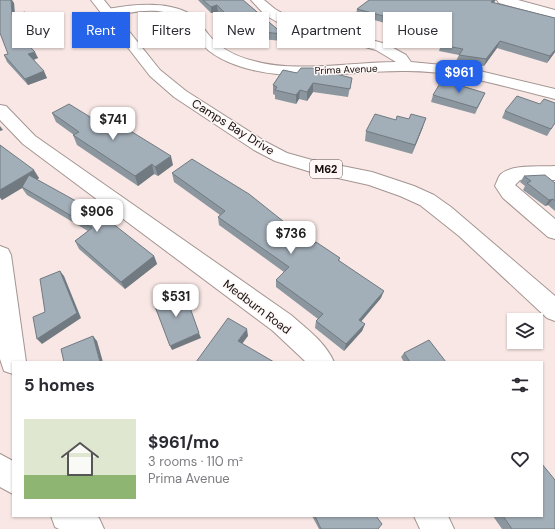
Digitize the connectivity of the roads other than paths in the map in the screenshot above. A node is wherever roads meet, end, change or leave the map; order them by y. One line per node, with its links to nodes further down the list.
1 (257, 0): 5 (street)
2 (503, 0): 4 (street)
3 (102, 6): 5 (street, Prima Avenue); 11 (street, Camps Bay Drive / M62)
4 (555, 14)
5 (407, 66): 6 (street, Prima Avenue)
6 (555, 94)
7 (0, 110): 13 (street, Medburn Road)
8 (555, 173): 9 (street)
9 (555, 231)
10 (0, 255): 12 (street)
11 (555, 311)
12 (13, 361)
13 (320, 361)
14 (68, 517): 16 (street)
15 (430, 517): 17 (street)
16 (88, 529)
17 (438, 529)

